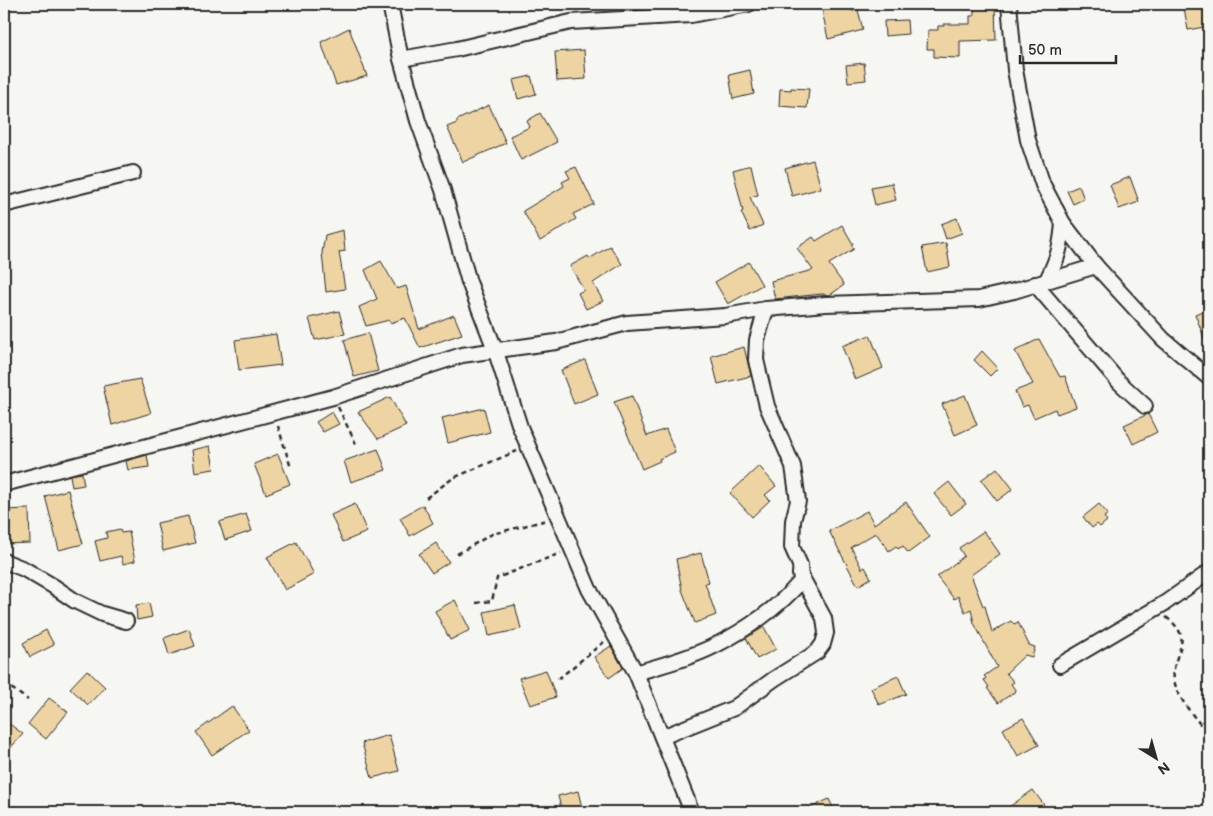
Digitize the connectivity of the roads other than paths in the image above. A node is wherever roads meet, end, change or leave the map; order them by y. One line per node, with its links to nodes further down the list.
1 (390, 4): 4 (street)
2 (749, 4): 4 (street)
3 (1009, 4): 7 (street)
4 (401, 59): 11 (street)
5 (132, 173): 6 (street)
6 (4, 205)
7 (1063, 223): 8 (street); 9 (street)
8 (1096, 266): 9 (street); 12 (street)
9 (1041, 282): 10 (street); 13 (street)
10 (766, 309): 11 (street); 17 (street)
11 (496, 352): 14 (street); 20 (street)
12 (1209, 378)
13 (1145, 406)
14 (4, 484)
15 (4, 561): 18 (street)
16 (1209, 572): 19 (street)
17 (800, 574): 20 (street); 21 (street)
18 (126, 621)
19 (1060, 665)
20 (636, 674): 21 (street)
21 (662, 736): 22 (street)
22 (690, 812)

